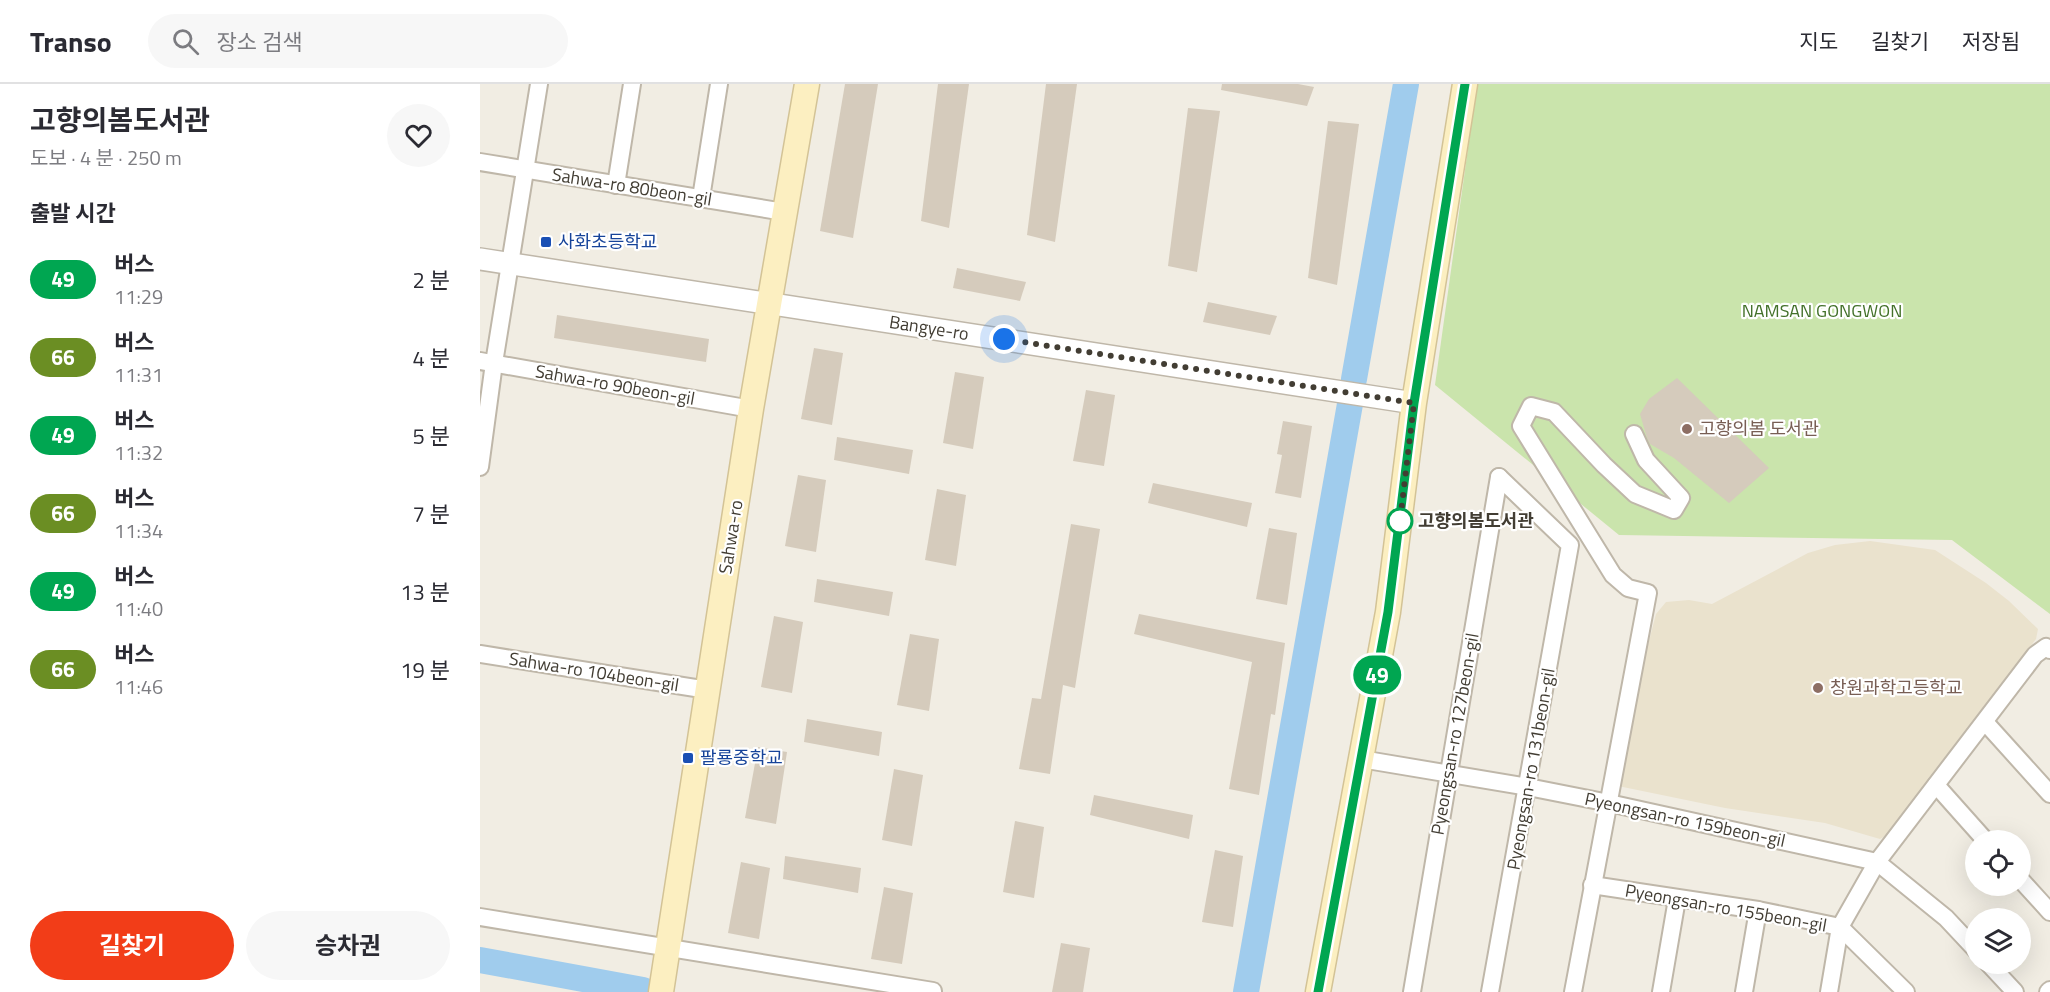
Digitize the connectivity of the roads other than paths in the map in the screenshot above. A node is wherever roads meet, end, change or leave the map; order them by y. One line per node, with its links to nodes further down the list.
1 (539, 84): 7 (street)
2 (632, 84): 8 (street)
3 (719, 84): 9 (street)
4 (807, 84): 10 (main road, Sahwa-ro)
5 (1465, 84): 15 (main road)
6 (480, 162): 7 (street, Sahwa-ro 80beon-gil)
7 (525, 169): 8 (street, Sahwa-ro 80beon-gil); 12 (street)
8 (616, 185): 9 (street, Sahwa-ro 80beon-gil)
9 (701, 198): 10 (street, Sahwa-ro 80beon-gil)
10 (784, 212): 13 (main road, Sahwa-ro)
11 (480, 259): 12 (street, Bangye-ro)
12 (509, 264): 13 (street, Bangye-ro); 14 (street)
13 (768, 303): 15 (street, Bangye-ro); 16 (main road, Sahwa-ro)
14 (487, 362): 16 (street, Sahwa-ro 90beon-gil); 18 (street)
15 (1414, 403): 24 (main road)
16 (751, 409): 22 (main road, Sahwa-ro)
17 (1634, 435): 29 (street)
18 (480, 466)
19 (1570, 545): 25 (street, Pyeongsan-ro 127beon-gil); 27 (street, Pyeongsan-ro 131beon-gil)
20 (2042, 653): 23 (street)
21 (480, 654): 22 (street, Sahwa-ro 104beon-gil)
22 (708, 690): 40 (main road, Sahwa-ro)
23 (1985, 722): 26 (street); 28 (street)
24 (1361, 759): 25 (street, Pyeongsan-ro 159beon-gil); 44 (main road)
25 (1448, 773): 27 (street, Pyeongsan-ro 159beon-gil); 45 (street, Pyeongsan-ro 127beon-gil)
26 (1936, 785): 30 (street); 31 (street)
27 (1528, 786): 29 (street, Pyeongsan-ro 159beon-gil); 46 (street, Pyeongsan-ro 131beon-gil)
28 (2050, 794)
29 (1609, 803): 31 (street, Pyeongsan-ro 159beon-gil); 32 (street)
30 (1976, 830)
31 (1877, 862): 38 (street); 39 (street, Pyeongsan-ro 159beon-gil)
32 (1592, 885): 34 (street, Pyeongsan-ro 155beon-gil); 47 (street)
33 (2031, 891): 36 (street)
34 (1677, 899): 35 (street, Pyeongsan-ro 155beon-gil); 48 (street)
35 (1758, 910): 38 (street, Pyeongsan-ro 155beon-gil); 49 (street)
36 (2050, 912)
37 (480, 917): 40 (street)
38 (1840, 927): 50 (street); 51 (street, Pyeongsan-ro 155beon-gil)
39 (1965, 938)
40 (667, 948): 42 (street); 43 (main road, Sahwa-ro)
41 (1998, 974): 52 (street)
42 (933, 991)
43 (661, 992)
44 (1318, 992)
45 (1412, 992)
46 (1490, 992)
47 (1573, 992)
48 (1661, 992)
49 (1744, 992)
50 (1829, 992)
51 (1906, 992)
52 (2015, 992)

